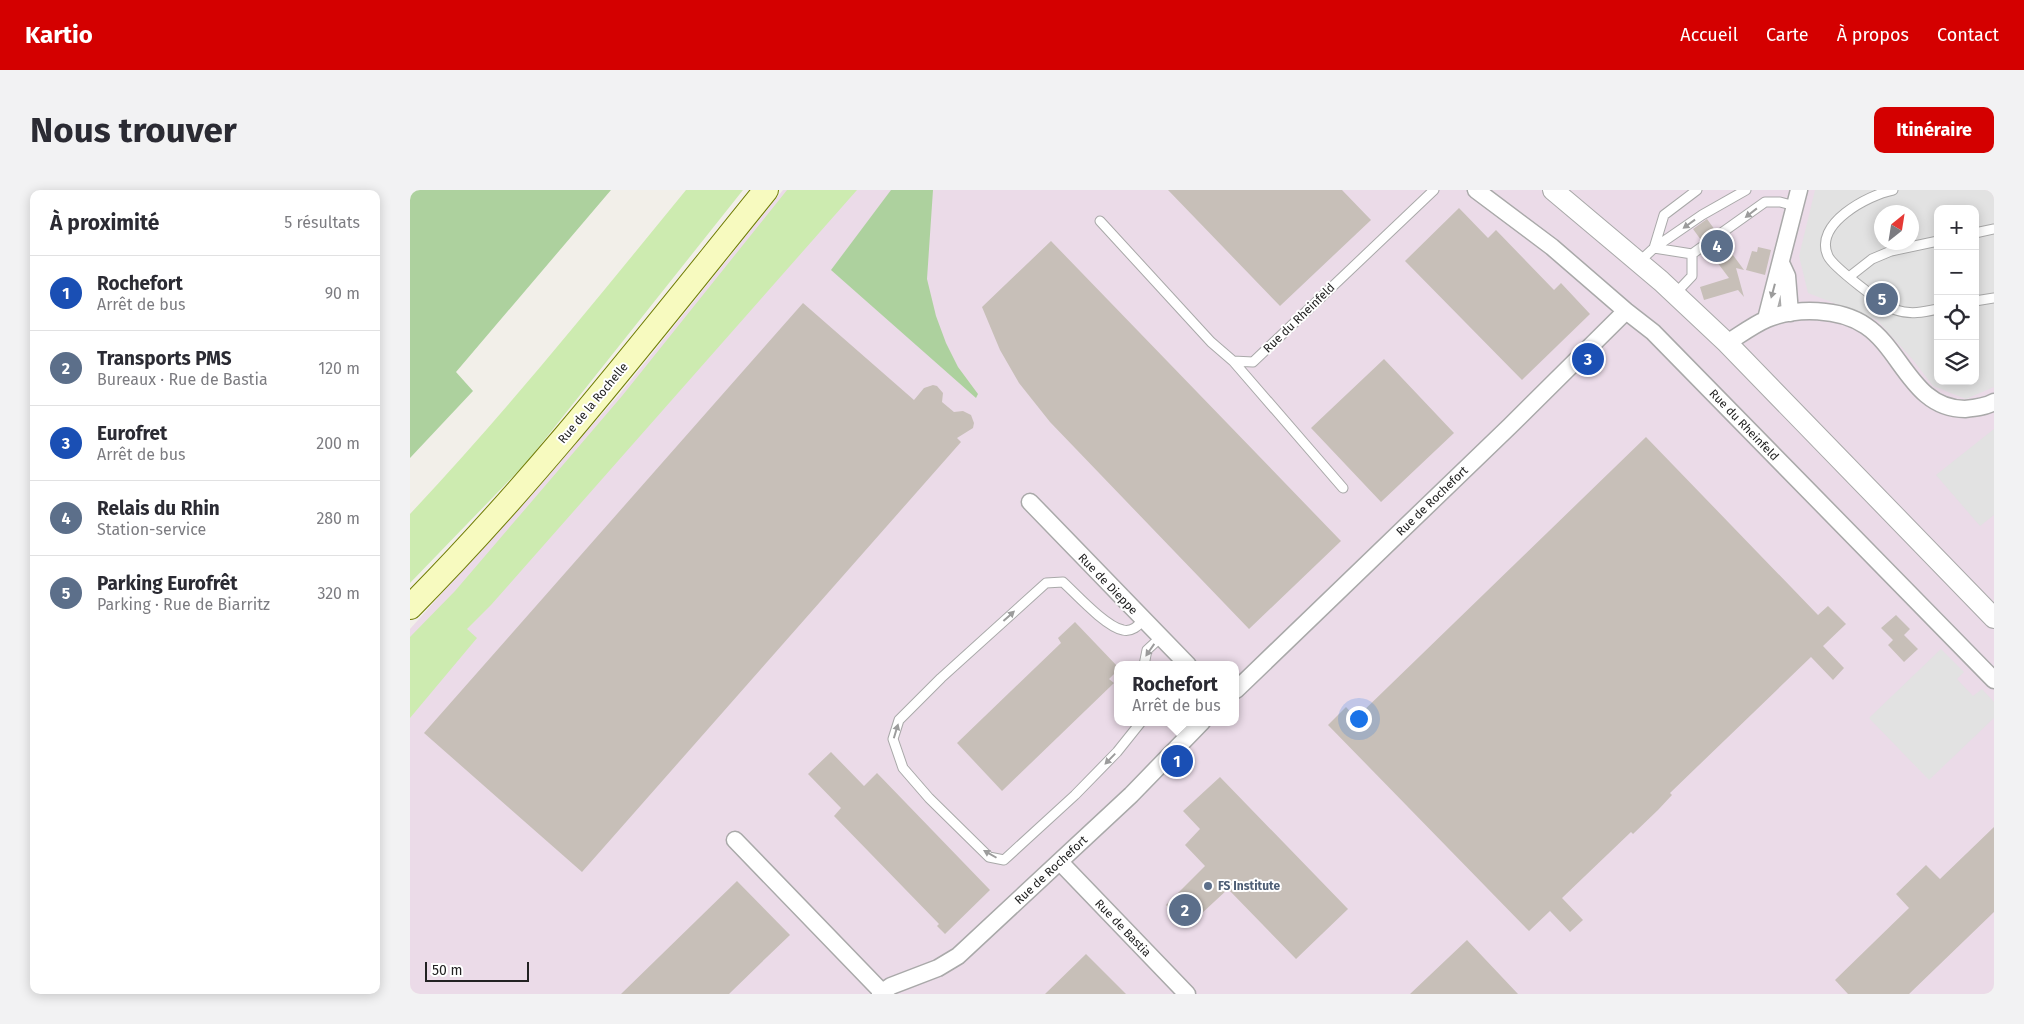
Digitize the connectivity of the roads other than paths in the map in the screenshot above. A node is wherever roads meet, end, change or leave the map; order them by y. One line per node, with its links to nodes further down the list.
1 (766, 190): 31 (main road, Rue de la Rochelle)
2 (1434, 190): 27 (lane, Rue du Rheinfeld)
3 (1476, 190): 23 (street, Rue du Rheinfeld)
4 (1553, 190): 16 (street)
5 (1697, 190): 14 (lane)
6 (1746, 190): 14 (lane, one-way to 14)
7 (1799, 190): 9 (street)
8 (1893, 190): 18 (lane)
9 (1795, 206): 15 (lane, one-way to 15); 17 (street)
10 (1100, 221): 27 (lane)
11 (1994, 228): 12 (lane)
12 (1979, 232)
13 (1934, 242): 18 (lane)
14 (1654, 248): 15 (lane); 16 (lane)
15 (1692, 254): 19 (lane)
16 (1639, 262): 19 (street)
17 (1781, 263): 24 (street); 25 (street, one-way to 25)
18 (1849, 277): 22 (lane)
19 (1675, 294): 26 (street)
20 (1994, 298): 21 (lane)
21 (1979, 300)
22 (1934, 310)
23 (1626, 311): 37 (street, Rue du Rheinfeld); 38 (street, Rue de Rochefort)
24 (1790, 313): 25 (street); 28 (street)
25 (1766, 320): 26 (street)
26 (1727, 343): 32 (street)
27 (1233, 360): 29 (lane)
28 (1994, 402)
29 (1343, 488)
30 (1030, 502): 33 (street, Rue de Dieppe)
31 (410, 607)
32 (1994, 618)
33 (1143, 620): 34 (street, Rue de Dieppe); 39 (lane, one-way to 33)
34 (1160, 637): 35 (lane, one-way to 35); 36 (street, Rue de Dieppe)
35 (1145, 661)
36 (1184, 661)
37 (1994, 680)
38 (1239, 687)
39 (1139, 726)
40 (1198, 726): 42 (street, Rue de Rochefort)
41 (735, 840): 43 (street, Rue de Rochefort)
42 (1060, 862): 43 (street, Rue de Rochefort); 44 (street, Rue de Bastia)
43 (881, 993)
44 (1187, 994)

